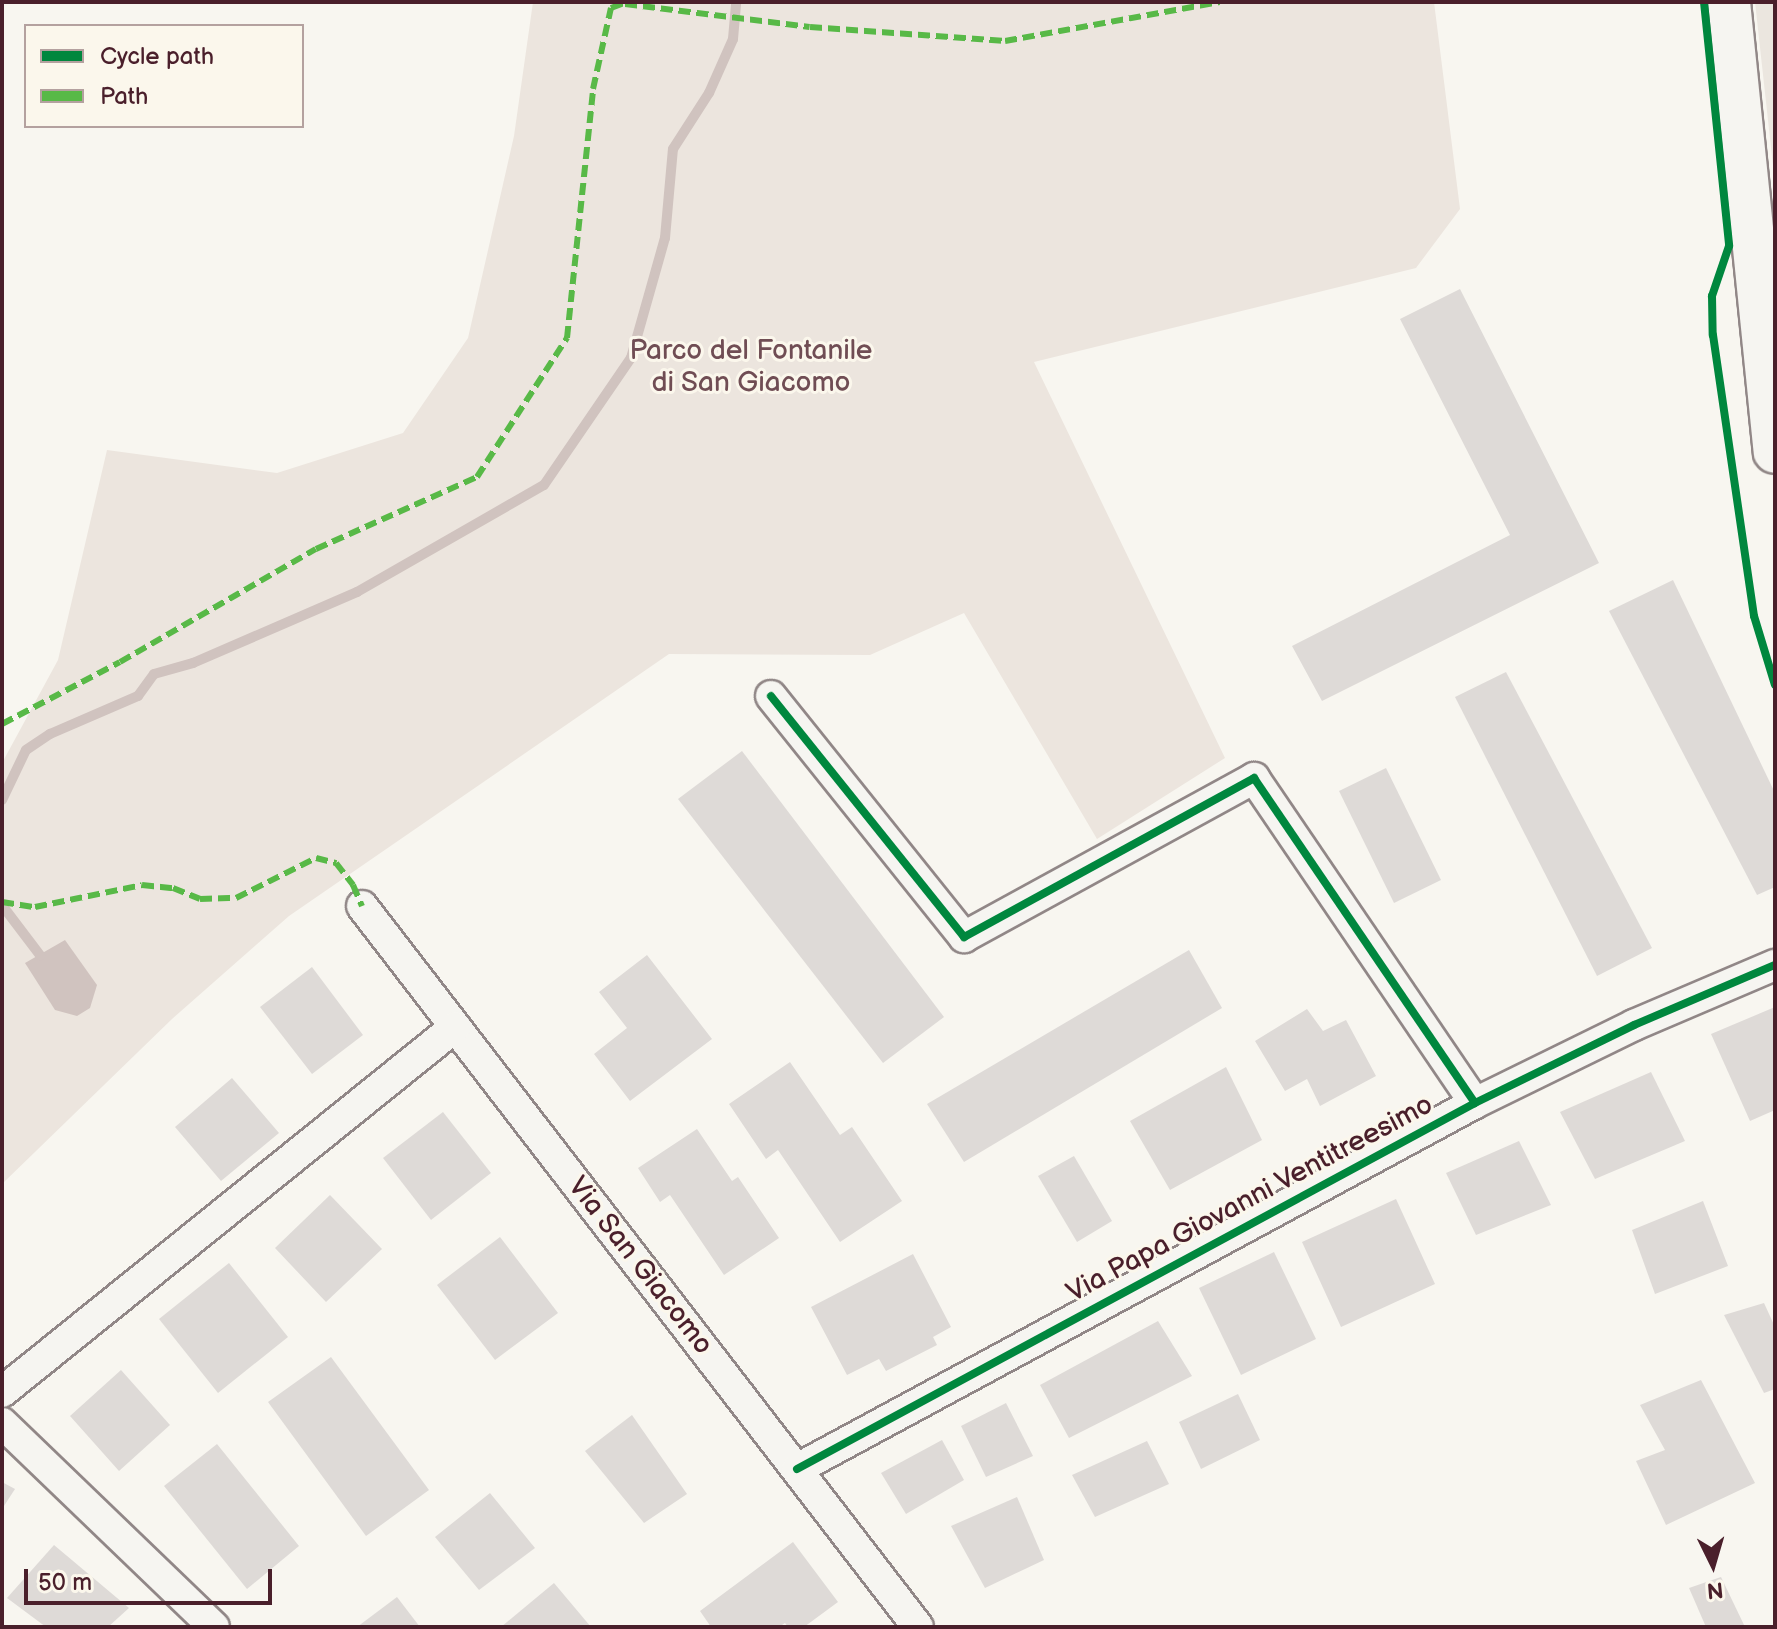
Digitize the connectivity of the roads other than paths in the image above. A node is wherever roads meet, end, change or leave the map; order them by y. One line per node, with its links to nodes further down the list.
1 (1729, 2): 2 (street)
2 (1775, 452)
3 (771, 696): 7 (street)
4 (362, 906): 6 (street, Via San Giacomo)
5 (1775, 965): 7 (street, Via Papa Giovanni Ventitreesimo)
6 (455, 1027): 8 (street); 10 (street, Via San Giacomo)
7 (1475, 1103): 10 (street, Via Papa Giovanni Ventitreesimo)
8 (2, 1392)
9 (2, 1423): 11 (street)
10 (797, 1469): 12 (street, Via San Giacomo)
11 (214, 1627)
12 (918, 1627)

